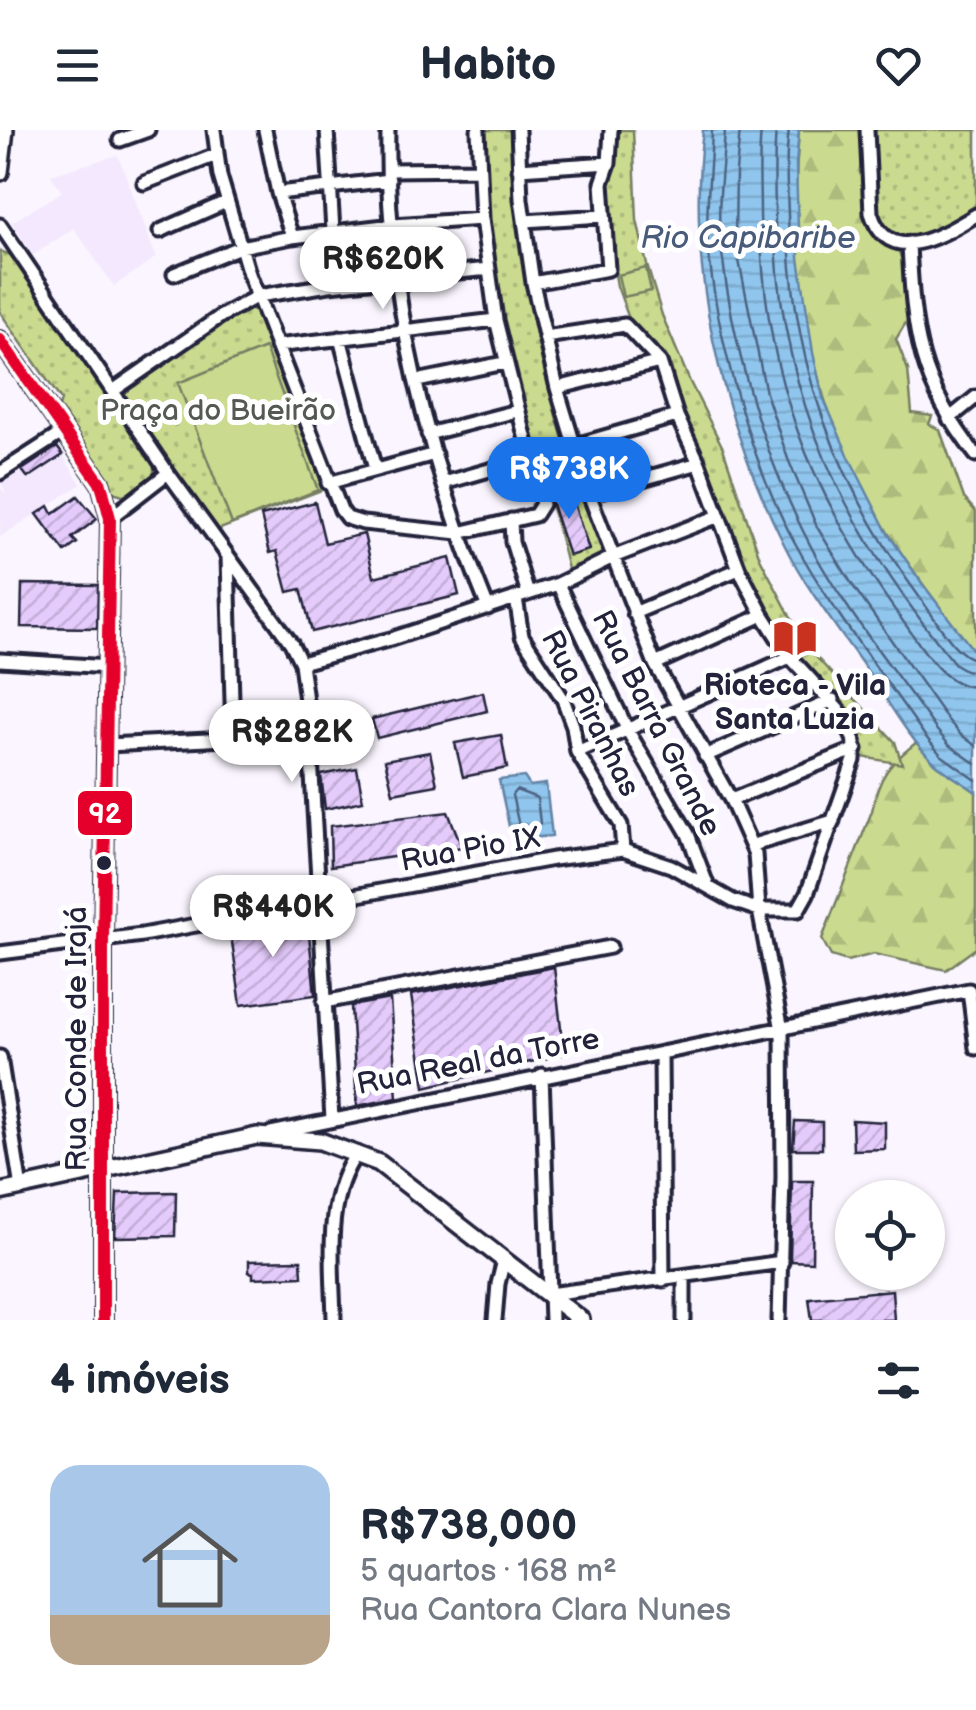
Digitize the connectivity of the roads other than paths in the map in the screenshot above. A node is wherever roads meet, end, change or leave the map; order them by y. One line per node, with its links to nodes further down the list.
1 (5, 130): 16 (main road)
2 (148, 130): 11 (street)
3 (214, 130): 12 (street)
4 (265, 130): 20 (street)
5 (327, 130): 19 (street)
6 (388, 130): 17 (street)
7 (478, 130): 14 (street)
8 (518, 130): 15 (street)
9 (612, 130): 13 (street)
10 (868, 130): 31 (street)
11 (120, 140)
12 (216, 155): 18 (street); 21 (street)
13 (610, 163): 15 (street); 23 (street)
14 (478, 169): 17 (street); 24 (street)
15 (519, 169): 25 (street)
16 (0, 172)
17 (389, 175): 19 (street); 26 (street)
18 (144, 183)
19 (328, 186): 20 (street); 29 (street)
20 (278, 193): 30 (street)
21 (226, 202): 28 (street); 32 (street)
22 (976, 215): 31 (street)
23 (603, 216): 25 (street); 36 (street)
24 (482, 219): 26 (street); 33 (street)
25 (524, 221): 36 (street)
26 (393, 224): 29 (street); 35 (street)
27 (0, 225): 48 (street)
28 (160, 231)
29 (332, 232): 30 (street)
30 (292, 237): 32 (street)
31 (909, 243): 52 (street)
32 (240, 247): 34 (street); 37 (street)
33 (489, 270): 35 (street); 38 (street)
34 (174, 274)
35 (399, 278): 37 (street); 39 (street)
36 (533, 283): 40 (street)
37 (258, 296): 43 (street); 48 (street)
38 (496, 320): 39 (street); 44 (street)
39 (406, 330): 41 (street); 46 (street)
40 (545, 337): 45 (street); 47 (street)
41 (340, 338): 43 (street); 60 (street)
42 (0, 340): 53 (main road)
43 (276, 346): 63 (street)
44 (504, 362): 46 (street); 50 (street)
45 (660, 362): 47 (street); 51 (street)
46 (416, 381): 54 (street)
47 (557, 388): 55 (street)
48 (114, 391): 61 (street)
49 (976, 397): 52 (street)
50 (518, 411): 54 (street); 57 (street)
51 (677, 416): 55 (street); 59 (street)
52 (949, 419): 58 (street)
53 (64, 431): 62 (street); 67 (main road)
54 (428, 434): 56 (street)
55 (573, 444): 57 (street); 65 (street)
56 (434, 454): 60 (street); 64 (street)
57 (530, 456): 64 (street); 68 (street)
58 (976, 456)
59 (699, 463): 65 (street); 66 (street)
60 (375, 469): 63 (street)
61 (168, 472): 67 (street); 70 (street)
62 (0, 473)
63 (328, 482): 69 (street)
64 (444, 483): 69 (street)
65 (589, 494): 71 (street)
66 (719, 516): 71 (street); 72 (street)
67 (110, 518): 82 (main road, Rua Conde de Irajá)
68 (512, 520): 69 (street); 74 (street, Rua Piranhas)
69 (459, 533): 75 (street)
70 (228, 557): 80 (street); 87 (street)
71 (612, 557): 73 (street); 76 (street)
72 (739, 569): 76 (street); 77 (street)
73 (558, 584): 74 (street); 85 (street, Rua Barra Grande)
74 (522, 596): 75 (street); 90 (street, Rua Piranhas)
75 (488, 608): 80 (street)
76 (634, 614): 81 (street)
77 (763, 615): 78 (street); 81 (street)
78 (790, 658): 83 (street); 84 (street)
79 (0, 660): 82 (street)
80 (301, 664): 86 (street)
81 (655, 664): 84 (street)
82 (108, 667): 88 (main road, Rua Conde de Irajá)
83 (833, 700): 89 (street); 91 (street)
84 (678, 709): 85 (street); 91 (street)
85 (628, 731): 90 (street); 96 (street, Rua Barra Grande)
86 (309, 734): 87 (street); 97 (street)
87 (233, 736): 88 (street)
88 (108, 745): 99 (main road, Rua Conde de Irajá)
89 (856, 750): 92 (street); 93 (street)
90 (576, 752): 95 (street, Rua Piranhas)
91 (706, 756): 92 (street)
92 (731, 800): 94 (street)
93 (833, 821): 94 (street); 98 (street)
94 (753, 845): 98 (street)
95 (624, 850): 96 (street, Rua Pio IX); 97 (street, Rua Pio IX)
96 (708, 888): 98 (street, Rua Pio IX)
97 (320, 902): 99 (street, Rua Pio IX); 102 (street)
98 (760, 910): 103 (street)
99 (103, 941): 101 (street, Rua Pio IX); 111 (main road, Rua Conde de Irajá)
100 (610, 947): 102 (street)
101 (0, 952)
102 (324, 1002): 108 (street)
103 (782, 1030): 104 (street, Rua Real da Torre); 105 (street, Rua Real da Torre); 115 (street)
104 (976, 1048)
105 (661, 1052): 107 (street, Rua Real da Torre); 117 (street)
106 (0, 1057): 112 (street)
107 (542, 1076): 108 (street, Rua Real da Torre); 119 (street)
108 (332, 1119): 109 (street, Rua Real da Torre)
109 (257, 1136): 110 (main road); 111 (main road, Rua Real da Torre)
110 (358, 1153): 114 (main road); 121 (street)
111 (102, 1172): 112 (main road, Rua Real da Torre); 120 (main road, Rua Conde de Irajá)
112 (20, 1188): 113 (main road, Rua Real da Torre)
113 (0, 1192)
114 (504, 1260): 119 (main road); 122 (street)
115 (782, 1262): 116 (street); 126 (street)
116 (684, 1278): 117 (street); 125 (street)
117 (662, 1280): 118 (street)
118 (585, 1291): 119 (street); 124 (street)
119 (550, 1294): 123 (street); 124 (main road)
120 (103, 1320)
121 (334, 1320)
122 (495, 1320)
123 (551, 1320)
124 (580, 1320)
125 (684, 1320)
126 (780, 1320)

